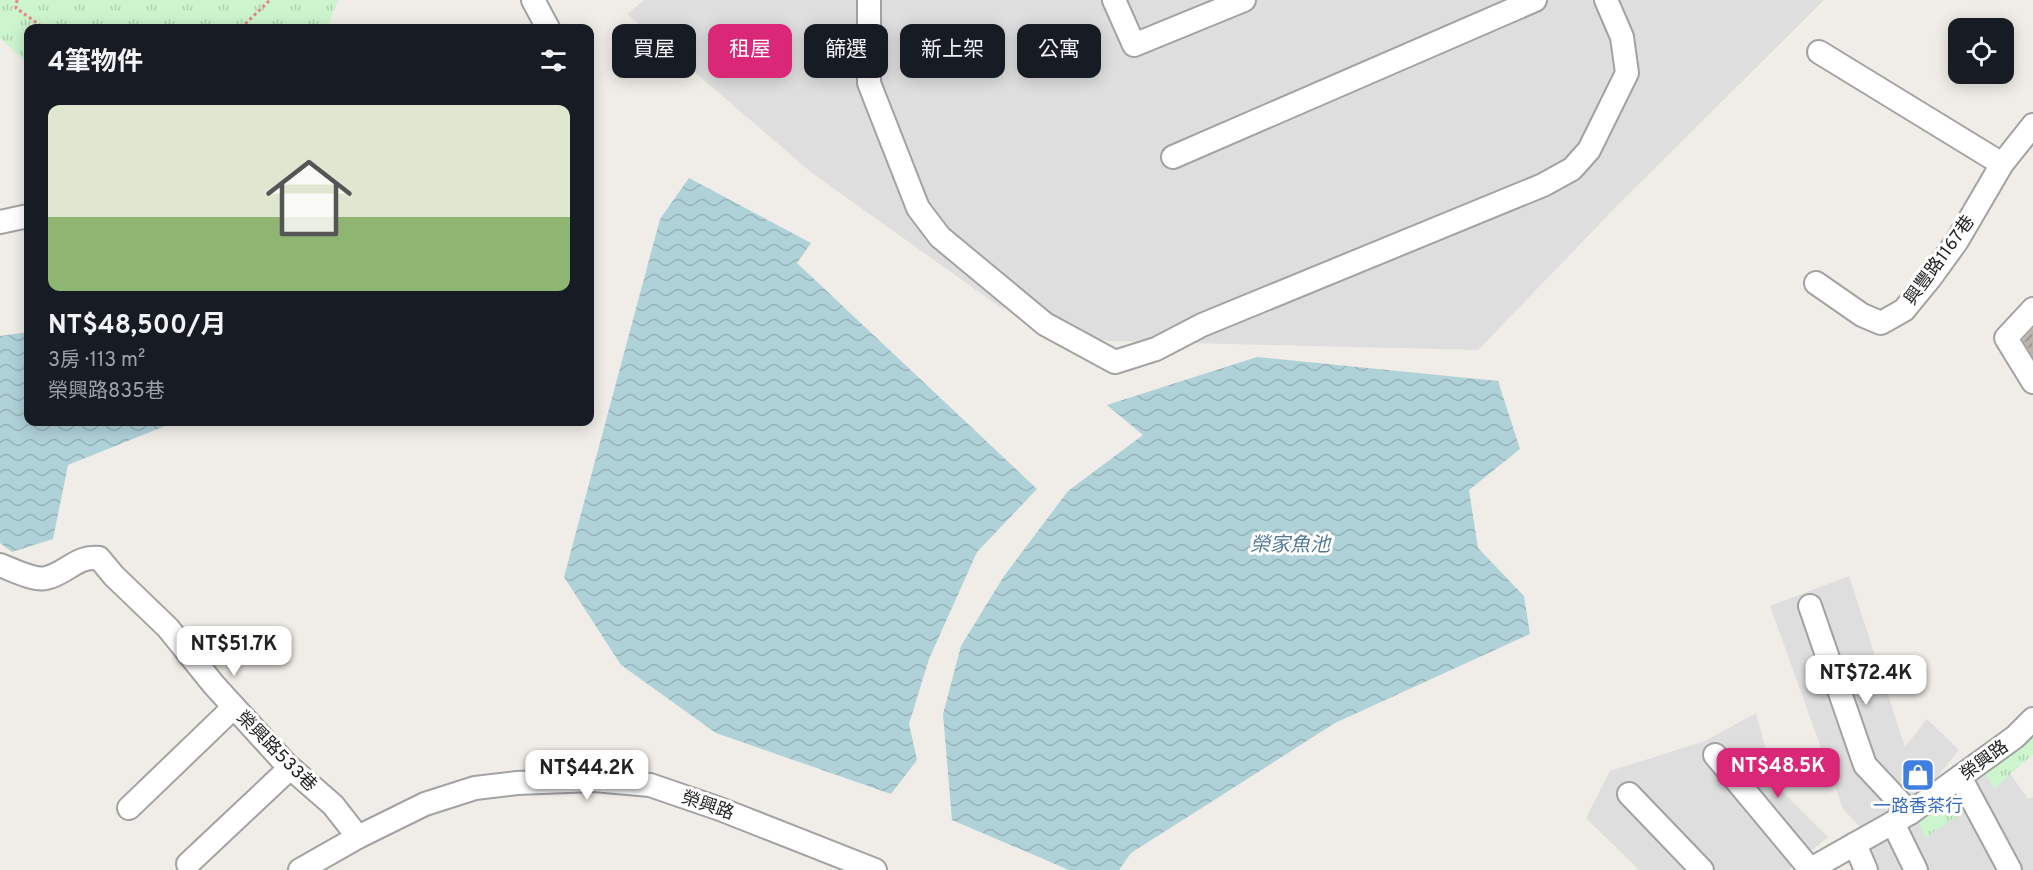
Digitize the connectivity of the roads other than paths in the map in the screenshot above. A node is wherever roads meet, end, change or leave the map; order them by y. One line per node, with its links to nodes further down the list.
1 (533, 0): 7 (street)
2 (869, 0): 6 (street)
3 (1114, 0): 4 (street)
4 (1244, 0)
5 (1535, 0): 10 (street)
6 (1606, 0)
7 (546, 24)
8 (1819, 52): 11 (street)
9 (2033, 125): 11 (street, 興豐路1167巷)
10 (1173, 157)
11 (2002, 164): 14 (street, 興豐路1167巷)
12 (24, 217): 13 (street)
13 (0, 222)
14 (1816, 283)
15 (2033, 309): 16 (street)
16 (2033, 382)
17 (0, 565): 19 (street, 榮興路533巷)
18 (1810, 606): 26 (street)
19 (234, 707): 22 (street, 榮興路533巷); 25 (street)
20 (2033, 719): 23 (street, 榮興路)
21 (1715, 755): 33 (street)
22 (290, 768): 27 (street, 榮興路533巷); 29 (street)
23 (1960, 777): 26 (street, 榮興路); 36 (street)
24 (1629, 794): 32 (street)
25 (129, 808)
26 (1901, 818): 28 (street, 榮興路); 35 (street)
27 (358, 837): 30 (street, 榮興路); 31 (street, 榮興路)
28 (1855, 844): 33 (street, 榮興路); 34 (street)
29 (188, 864)
30 (300, 870)
31 (875, 870)
32 (1702, 870)
33 (1810, 870)
34 (1866, 870)
35 (1916, 870)
36 (2010, 870)

